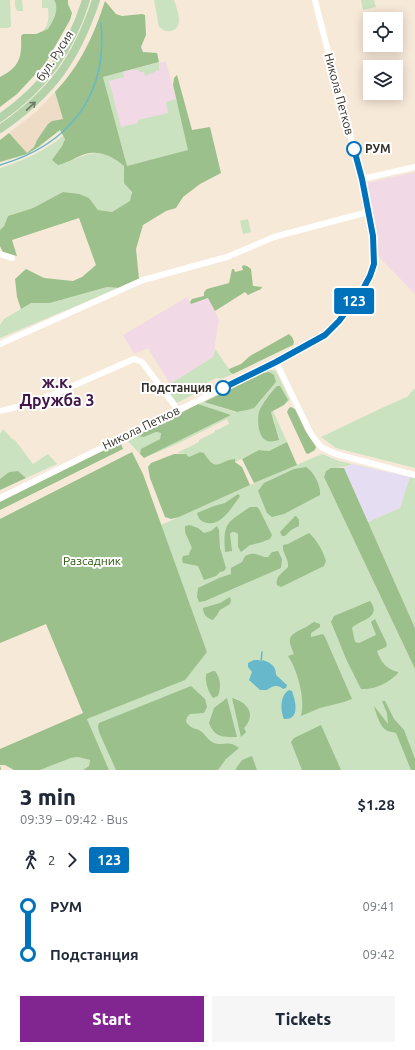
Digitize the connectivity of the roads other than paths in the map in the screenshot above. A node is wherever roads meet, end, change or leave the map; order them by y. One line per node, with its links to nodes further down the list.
1 (86, 0): 4 (main road, бул. Русия)
2 (96, 0): 5 (main road, бул. Русия, one-way to 2)
3 (314, 0): 7 (street, Никола Петков)
4 (0, 118)
5 (0, 129)
6 (415, 167): 7 (street)
7 (362, 179): 8 (street, Никола Петков)
8 (368, 212): 11 (street); 12 (street, Никола Петков)
9 (0, 254): 10 (street)
10 (12, 258)
11 (0, 344)
12 (276, 362): 13 (street, Никола Петков); 15 (street)
13 (178, 410): 14 (street); 16 (street, Никола Петков)
14 (0, 411)
15 (415, 475)
16 (0, 498)

